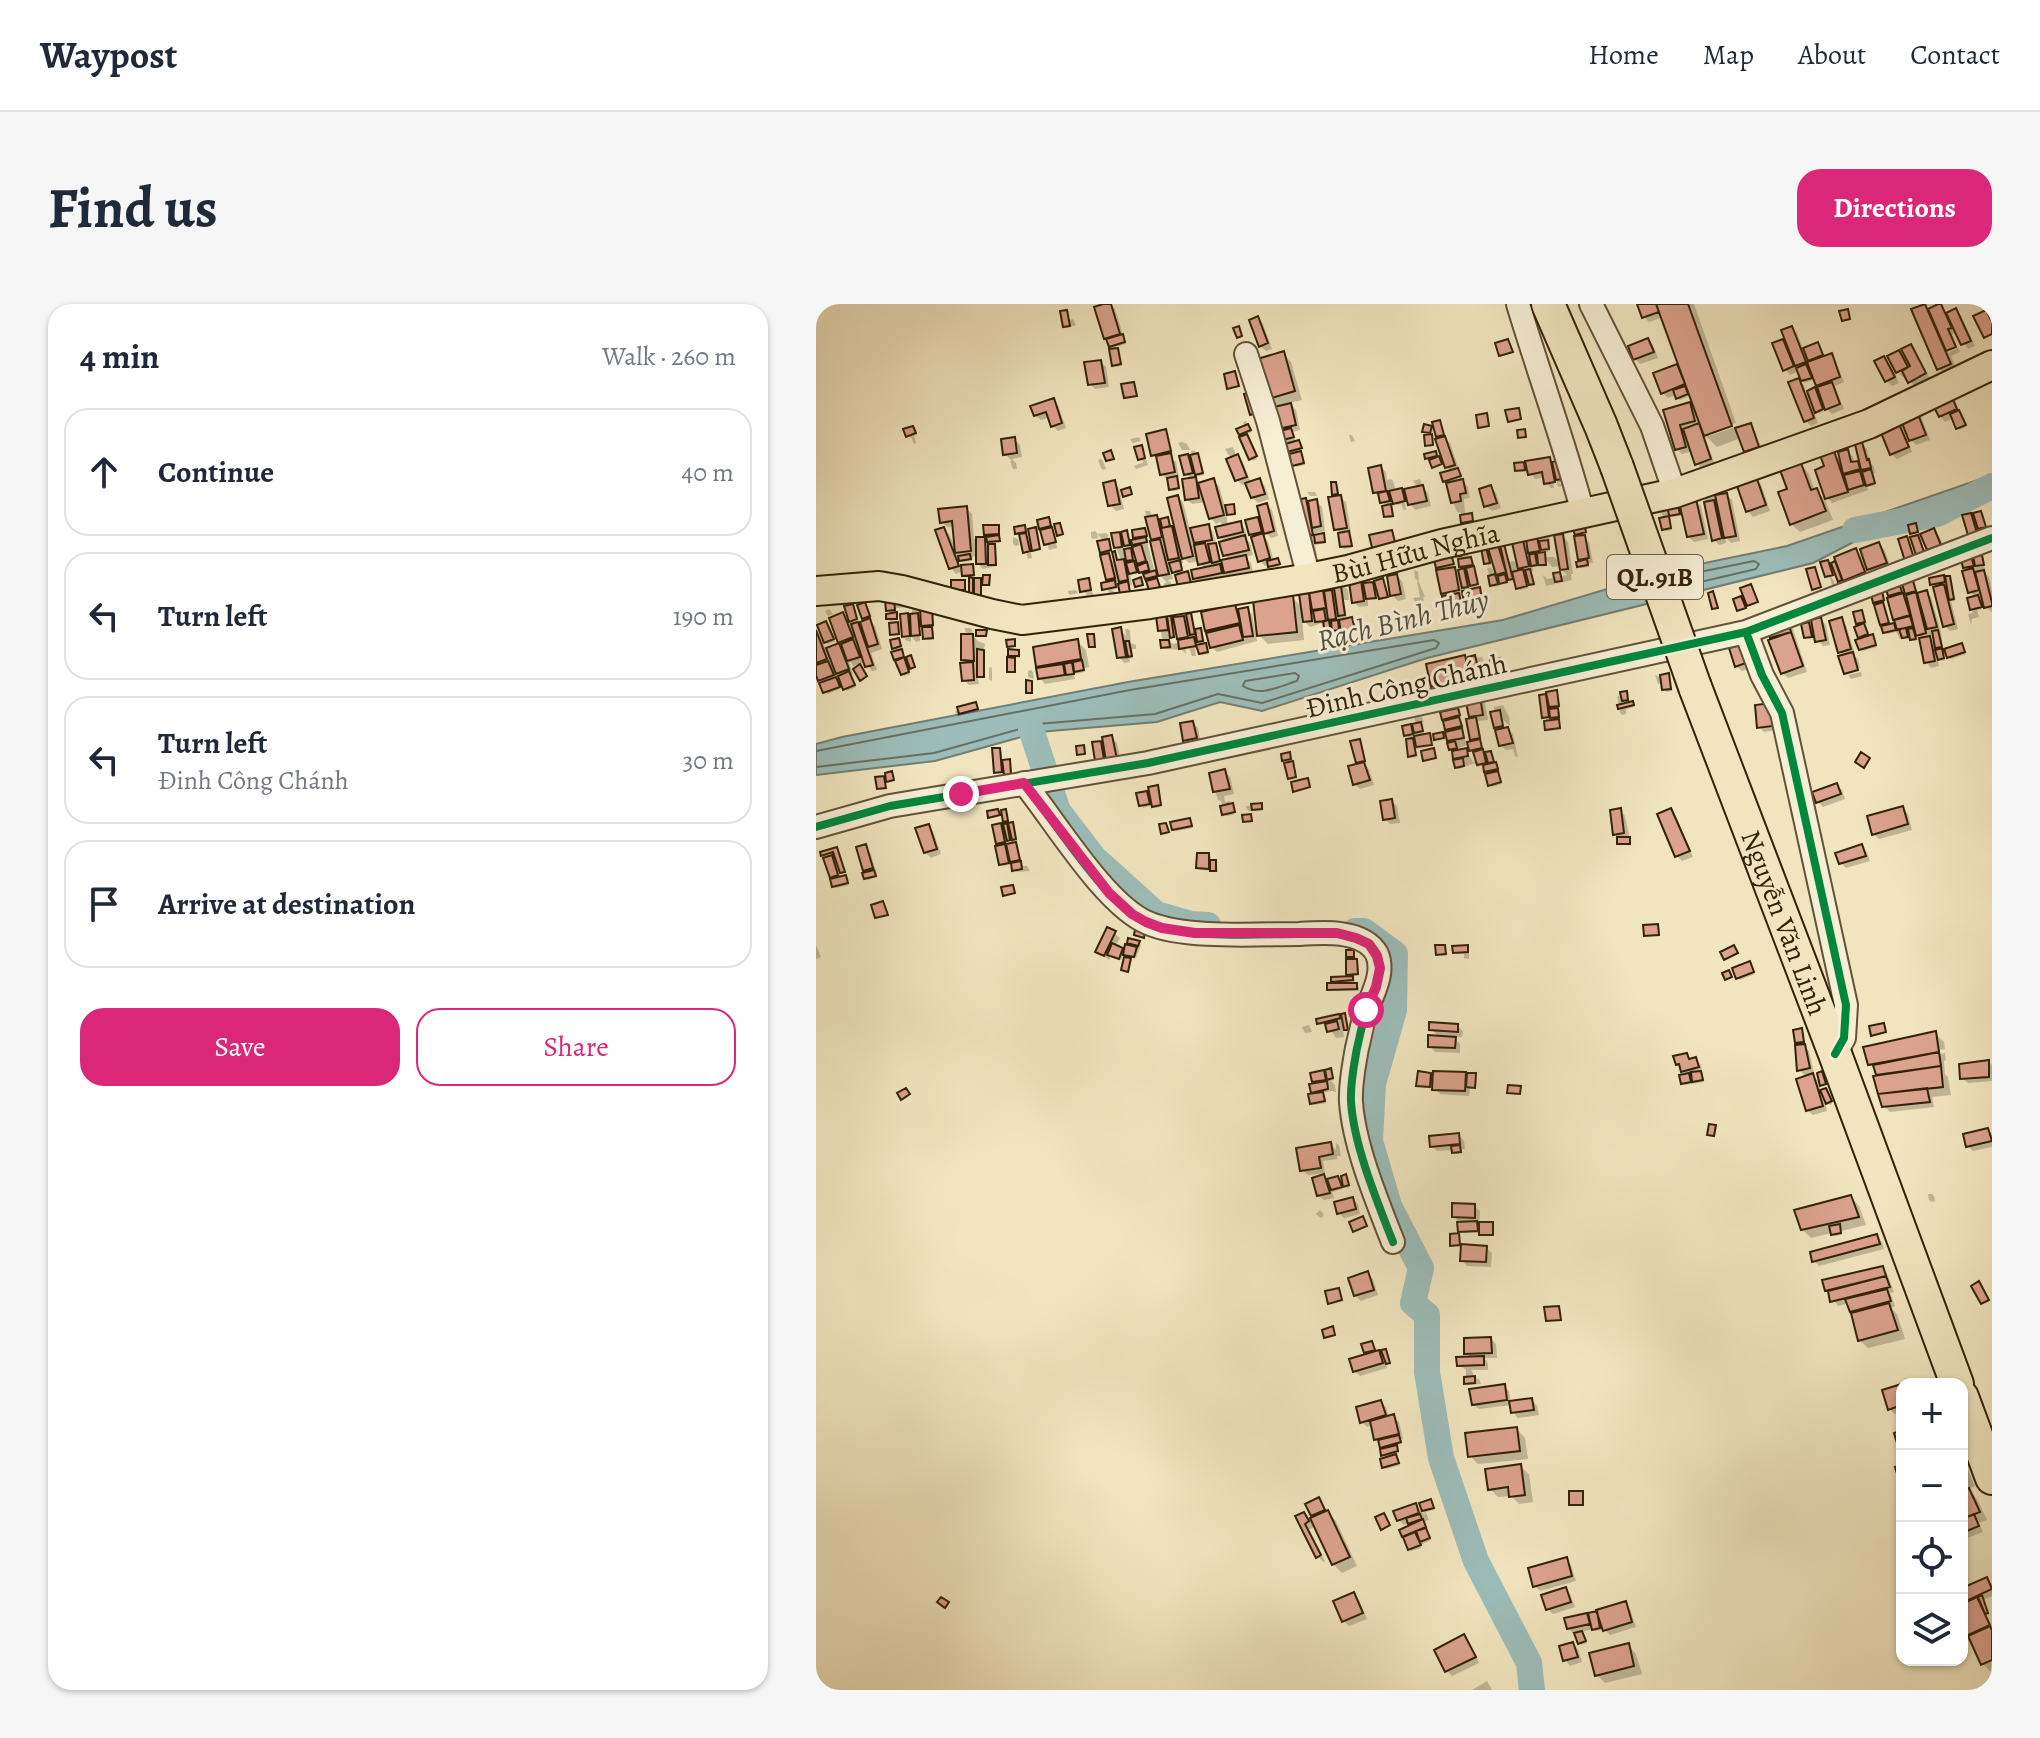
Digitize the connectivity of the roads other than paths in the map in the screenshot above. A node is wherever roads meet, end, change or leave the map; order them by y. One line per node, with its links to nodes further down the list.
1 (1518, 304): 7 (street)
2 (1548, 304): 14 (highway, Nguyễn Văn Linh / QL.91B, bridge)
3 (1591, 304): 6 (street)
4 (1246, 354): 9 (street)
5 (1992, 365): 6 (main road, Bùi Hữu Nghĩa)
6 (1675, 493): 7 (main road, Bùi Hữu Nghĩa)
7 (1583, 513): 9 (main road, Bùi Hữu Nghĩa)
8 (1992, 538): 11 (street, Đinh Công Chánh)
9 (1309, 578): 10 (main road, Bùi Hữu Nghĩa)
10 (816, 591)
11 (1746, 632): 12 (street, Đinh Công Chánh); 14 (street)
12 (1027, 783): 13 (street, Đinh Công Chánh); 15 (street)
13 (816, 827)
14 (1835, 1054): 16 (highway, Nguyễn Văn Linh / QL.91B)
15 (1393, 1242)
16 (1955, 1378)
17 (1968, 1413): 18 (highway)
18 (1992, 1478)

